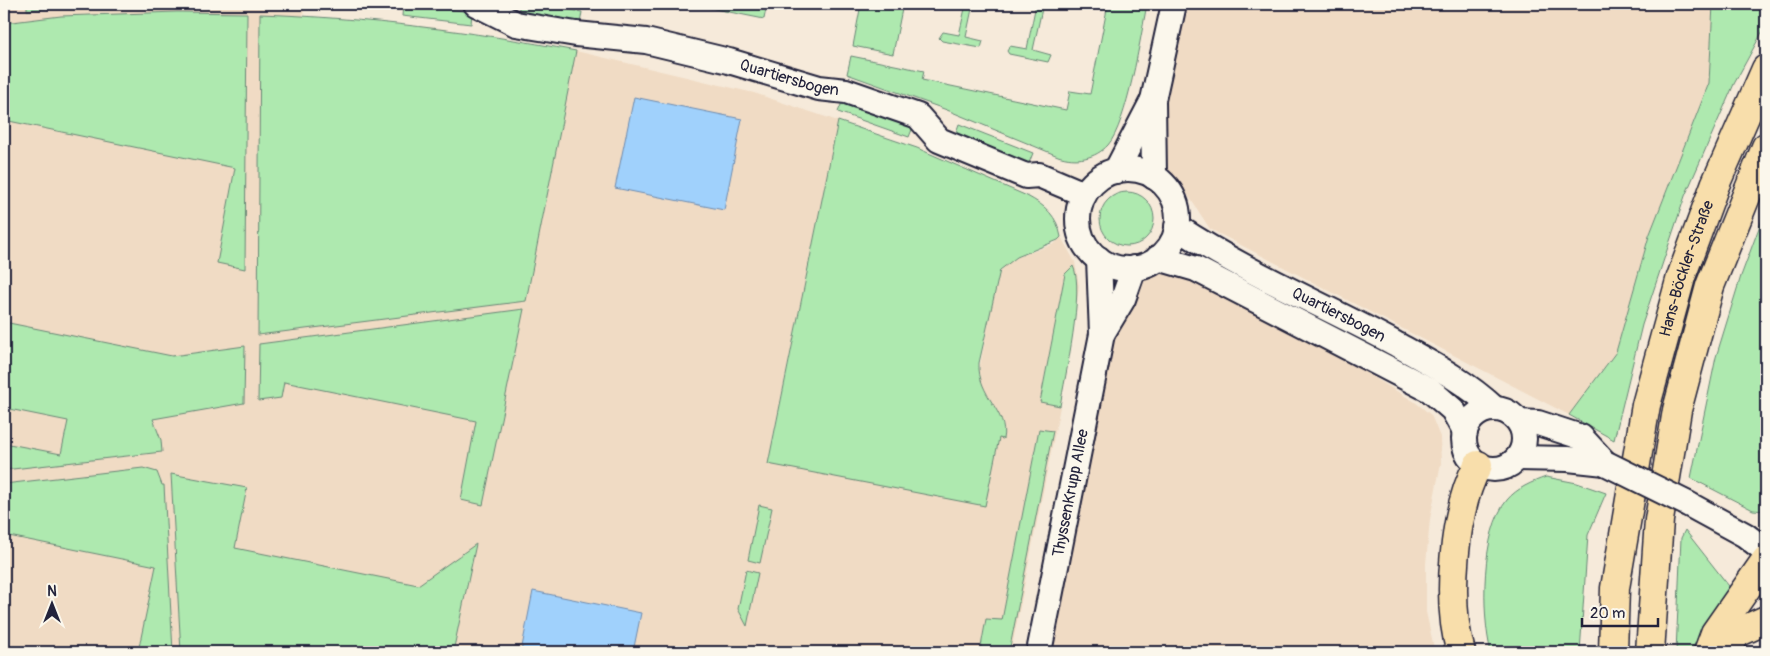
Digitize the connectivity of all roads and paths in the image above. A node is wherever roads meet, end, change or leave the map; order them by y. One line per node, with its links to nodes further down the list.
1 (476, 4): 8 (street, Quartiersbogen)
2 (1174, 4): 4 (street)
3 (1766, 69): 25 (main road, Hans-Böckler-Straße)
4 (1153, 100): 6 (street); 7 (street)
5 (1766, 147): 26 (main road, Hans-Böckler-Straße)
6 (1116, 171): 7 (street); 8 (street)
7 (1154, 177): 9 (street)
8 (1084, 194): 11 (street)
9 (1176, 227): 10 (street); 14 (street, Quartiersbogen)
10 (1158, 258): 12 (street); 16 (street, Quartiersbogen)
11 (1099, 259): 12 (street); 13 (street, ThyssenKrupp Allee)
12 (1134, 268): 13 (street, ThyssenKrupp Allee)
13 (1102, 334): 23 (street, ThyssenKrupp Allee)
14 (1495, 409): 15 (street); 16 (street)
15 (1519, 422): 17 (street); 18 (street)
16 (1465, 432): 19 (street)
17 (1518, 458): 18 (street); 19 (street)
18 (1605, 463): 20 (street, bridge)
19 (1478, 465): 24 (main road)
20 (1766, 551)
21 (1766, 560): 27 (main road)
22 (1766, 620): 28 (main road)
23 (1039, 652)
24 (1461, 652)
25 (1613, 652)
26 (1650, 652)
27 (1708, 652)
28 (1724, 652)

